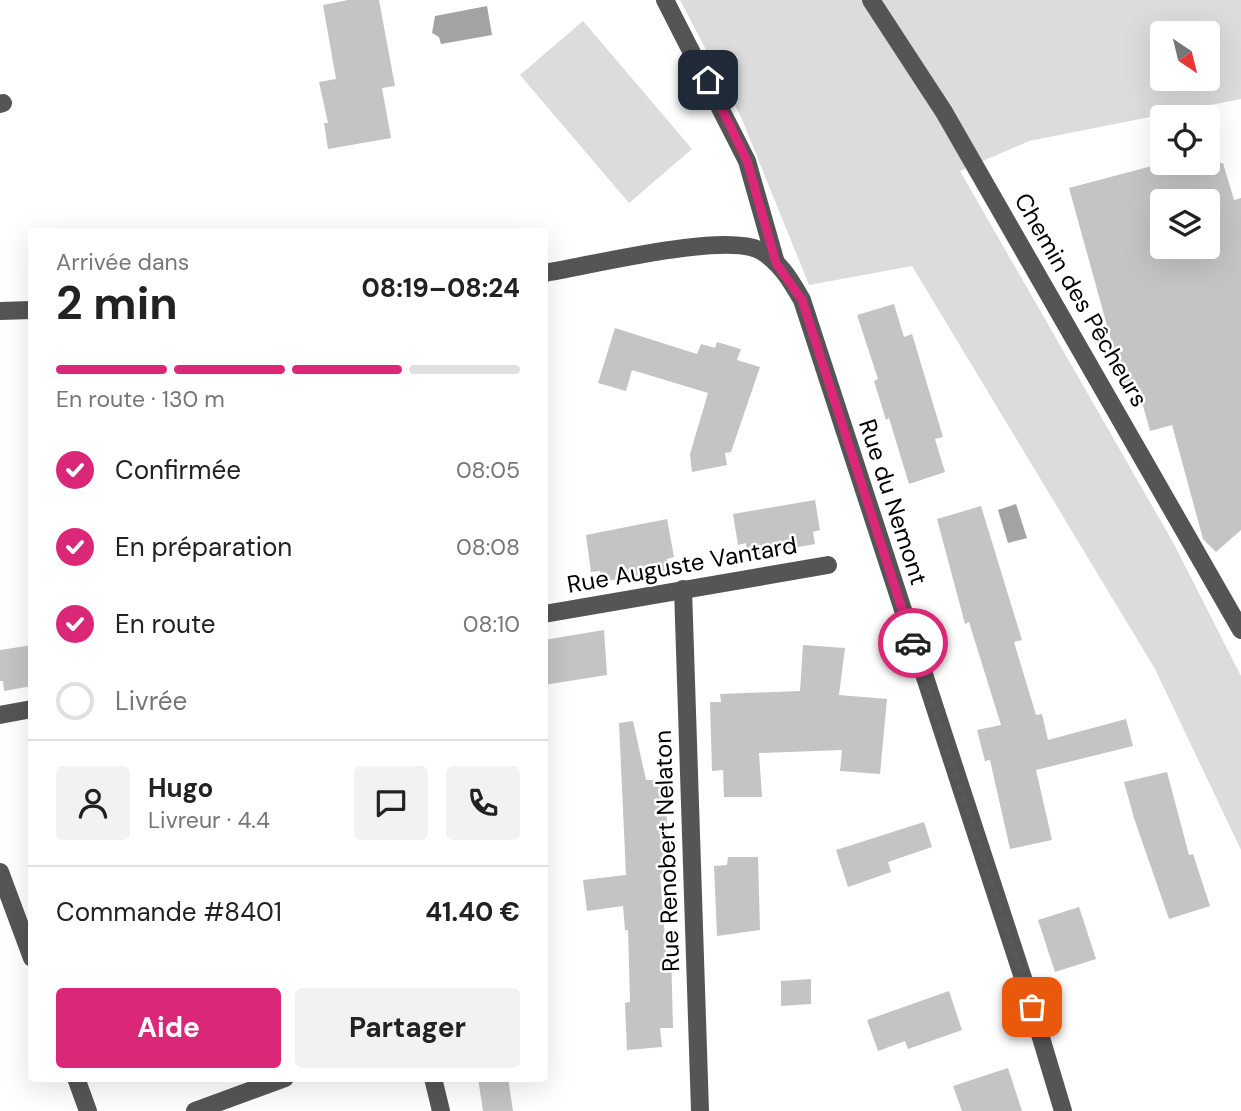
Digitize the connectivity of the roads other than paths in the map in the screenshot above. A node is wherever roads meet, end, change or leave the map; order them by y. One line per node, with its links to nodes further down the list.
1 (665, 0): 3 (street)
2 (871, 0): 10 (street, Chemin des Pêcheurs)
3 (776, 263): 4 (street, Rue du Nemont); 22 (street, Rue du Nemont)
4 (548, 273)
5 (28, 310): 6 (street)
6 (0, 312)
7 (828, 565): 8 (street, Rue Auguste Vantard)
8 (683, 589): 9 (street, Rue Auguste Vantard); 21 (street, Rue Renobert Nelaton)
9 (548, 613)
10 (1241, 630)
11 (28, 710): 12 (street)
12 (0, 715)
13 (0, 872): 14 (street)
14 (28, 947)
15 (77, 1082): 18 (street)
16 (274, 1082): 19 (street)
17 (434, 1082): 20 (street)
18 (88, 1111)
19 (195, 1111)
20 (441, 1111)
21 (700, 1111)
22 (1063, 1111)

